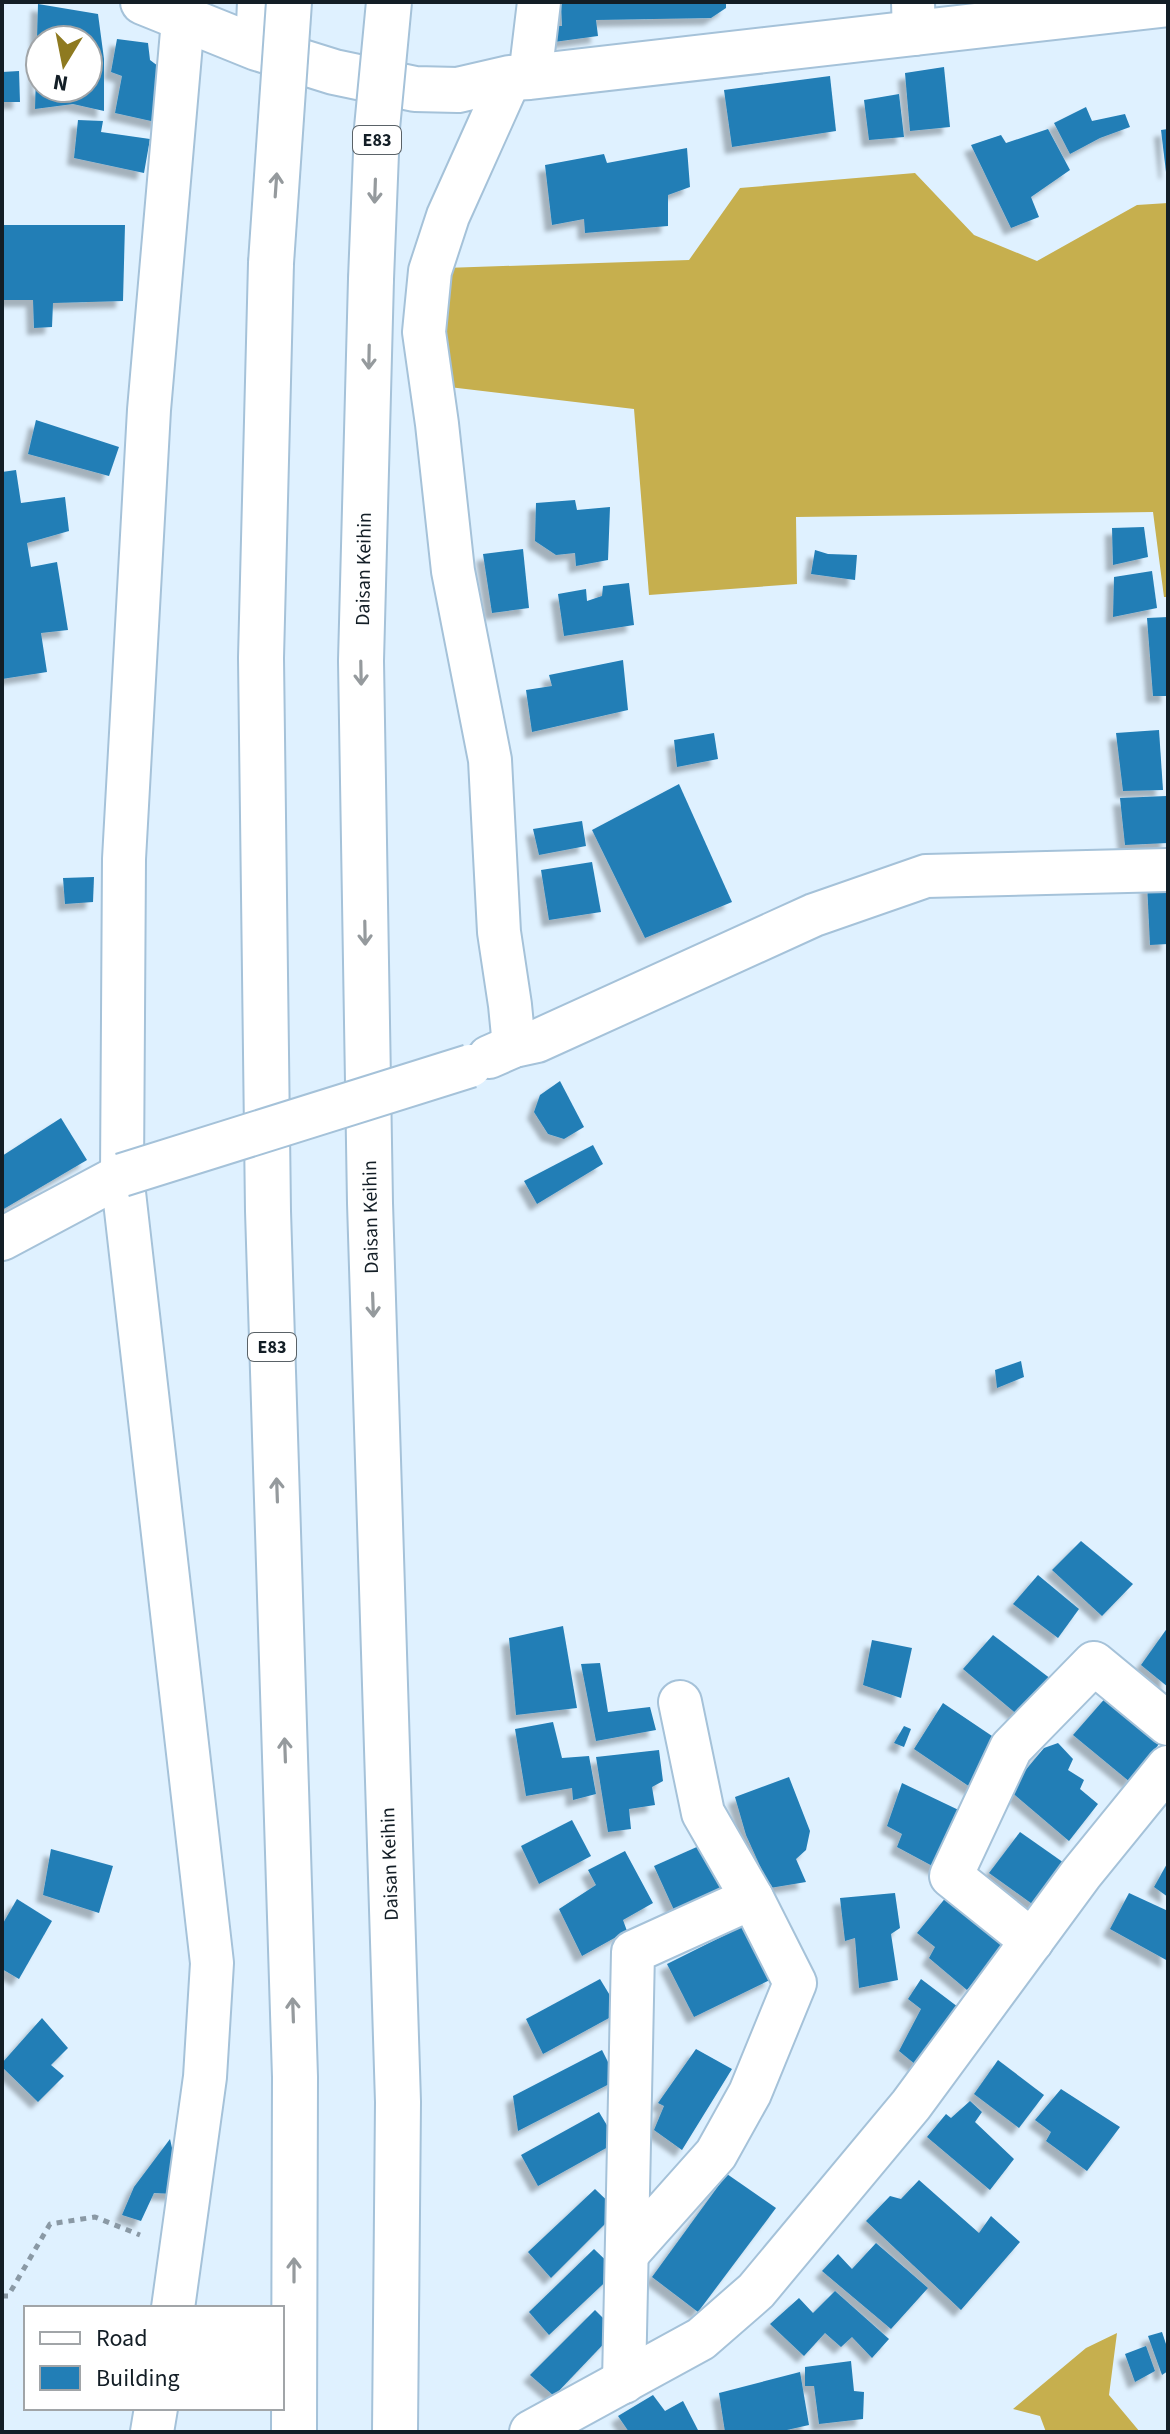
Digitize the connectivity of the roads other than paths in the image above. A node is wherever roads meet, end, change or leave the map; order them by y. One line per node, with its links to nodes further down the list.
1 (143, 2): 8 (main road)
2 (259, 2): 9 (street)
3 (289, 2): 26 (main road, E83, one-way to 3, bridge)
4 (389, 2): 27 (main road, Daisan Keihin / E83, one-way to 27, bridge)
5 (539, 2): 10 (street)
6 (1168, 4): 7 (main road)
7 (913, 18): 10 (main road)
8 (183, 20): 9 (main road); 13 (street)
9 (257, 48): 10 (main road)
10 (520, 78): 12 (street)
11 (1168, 870): 12 (street)
12 (514, 1046): 13 (street, bridge)
13 (122, 1175): 14 (street); 21 (street)
14 (2, 1239)
15 (680, 1702): 18 (street)
16 (1168, 1724): 19 (street)
17 (1168, 1767): 19 (street)
18 (752, 1898): 20 (street); 20 (street)
19 (1032, 1941): 22 (street)
20 (627, 2254): 22 (street)
21 (173, 2306)
22 (624, 2382): 24 (street)
23 (156, 2410): 25 (street)
24 (579, 2421): 28 (street)
25 (152, 2432)
26 (294, 2432)
27 (395, 2432)
28 (531, 2432)

